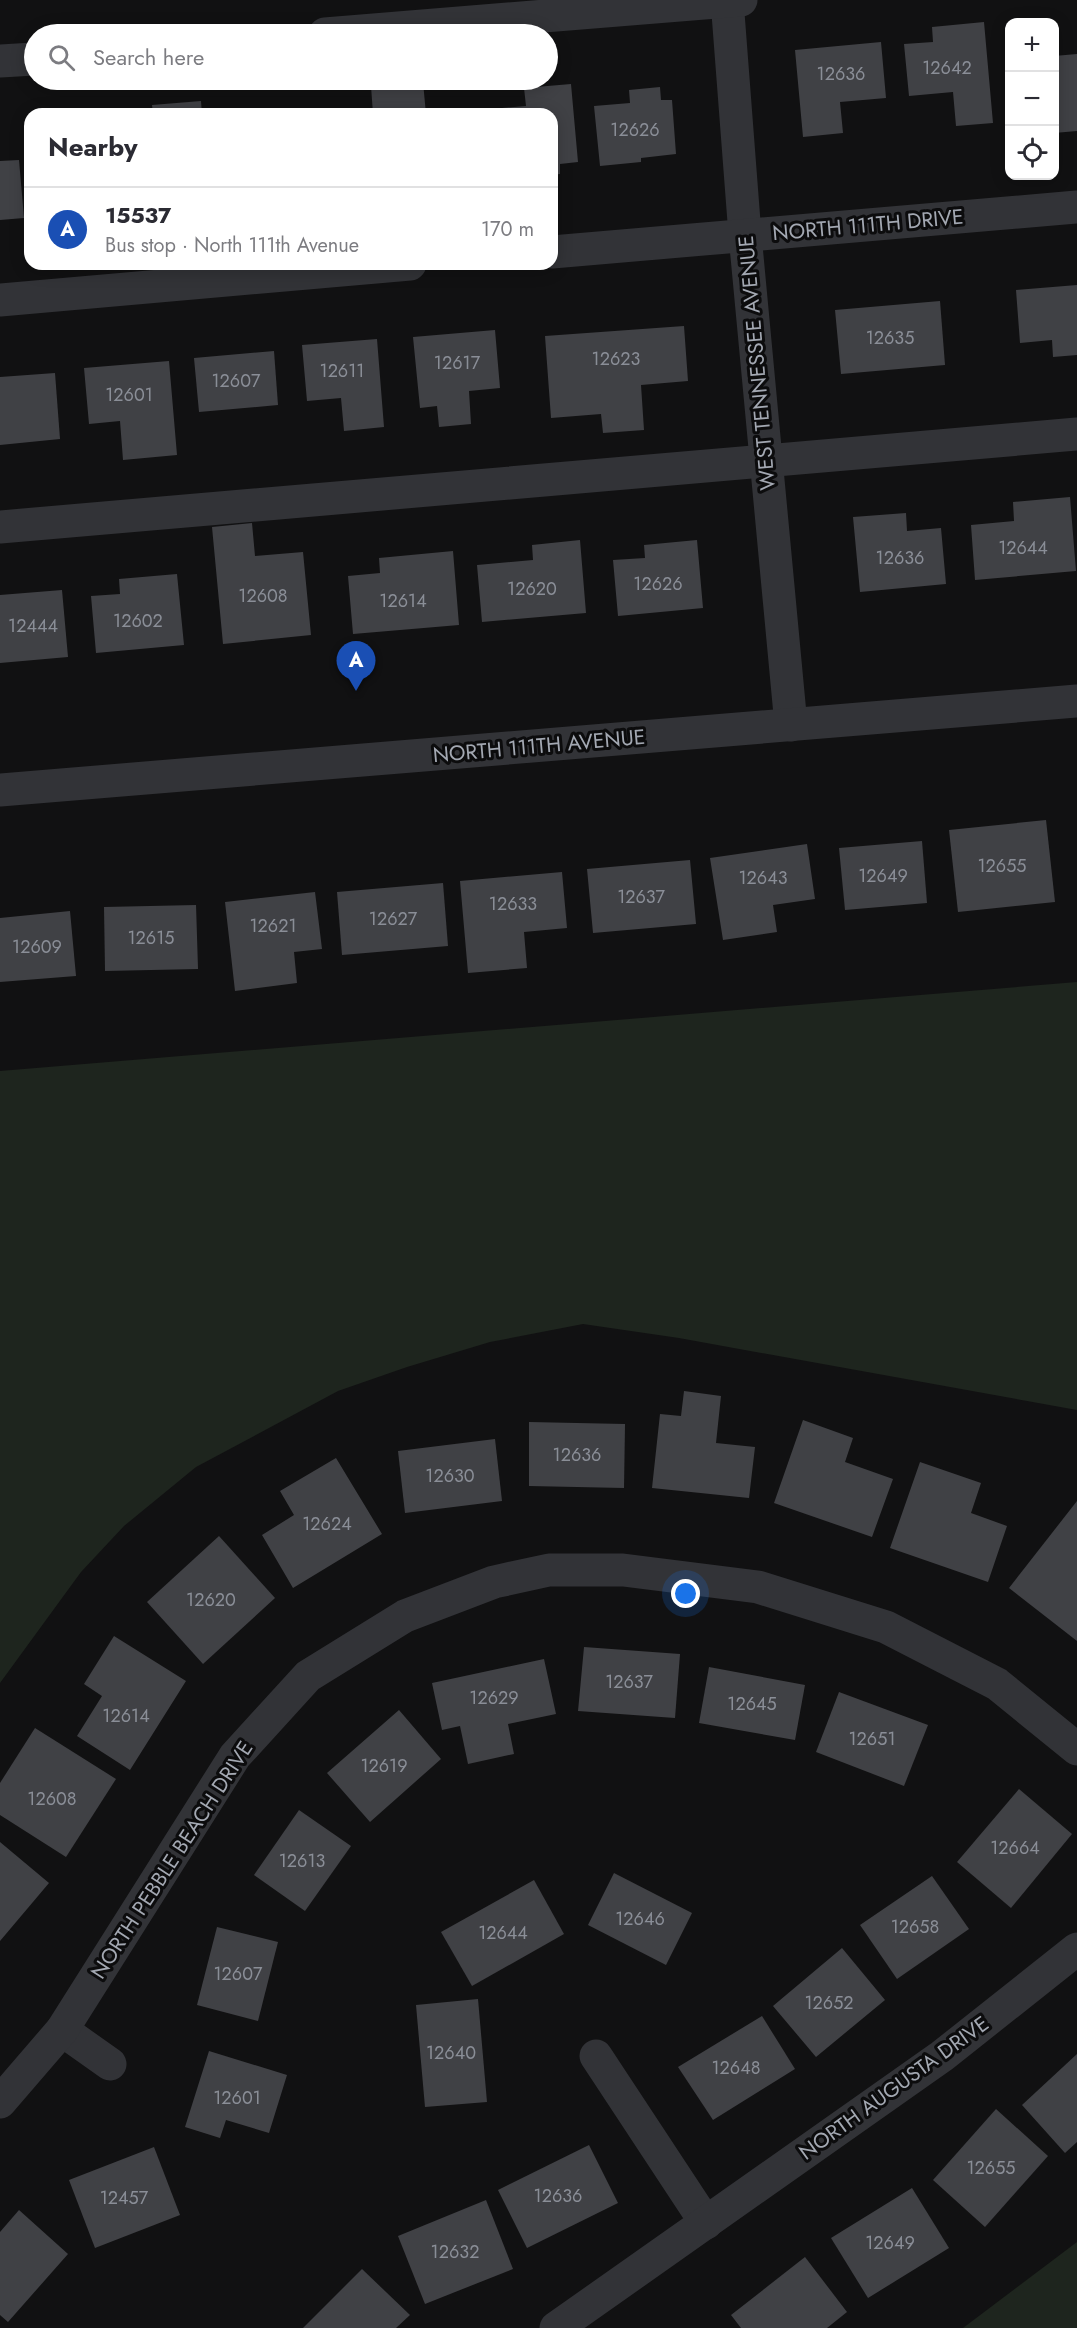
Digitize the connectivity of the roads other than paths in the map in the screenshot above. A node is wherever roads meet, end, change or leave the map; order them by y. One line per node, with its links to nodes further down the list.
1 (732, 0): 2 (street); 6 (street, WEST TENNESSEE AVENUE)
2 (445, 24)
3 (24, 59): 4 (street)
4 (0, 61)
5 (1077, 207): 6 (street, NORTH 111TH DRIVE)
6 (746, 235): 7 (street, NORTH 111TH DRIVE); 11 (street, WEST TENNESSEE AVENUE)
7 (558, 251)
8 (342, 270): 9 (street)
9 (0, 300)
10 (1077, 434): 11 (street)
11 (766, 460): 12 (street); 14 (street, WEST TENNESSEE AVENUE)
12 (0, 527)
13 (1077, 701): 14 (street, NORTH 111TH AVENUE)
14 (791, 725): 15 (street, NORTH 111TH AVENUE)
15 (0, 790)
16 (1077, 1749): 18 (street, NORTH PEBBLE BEACH DRIVE)
17 (1077, 1949): 22 (street, NORTH AUGUSTA DRIVE)
18 (62, 2030): 20 (street); 21 (street, NORTH PEBBLE BEACH DRIVE)
19 (596, 2056): 22 (street)
20 (110, 2064)
21 (0, 2102)
22 (706, 2223): 23 (street, NORTH AUGUSTA DRIVE)
23 (556, 2328)

